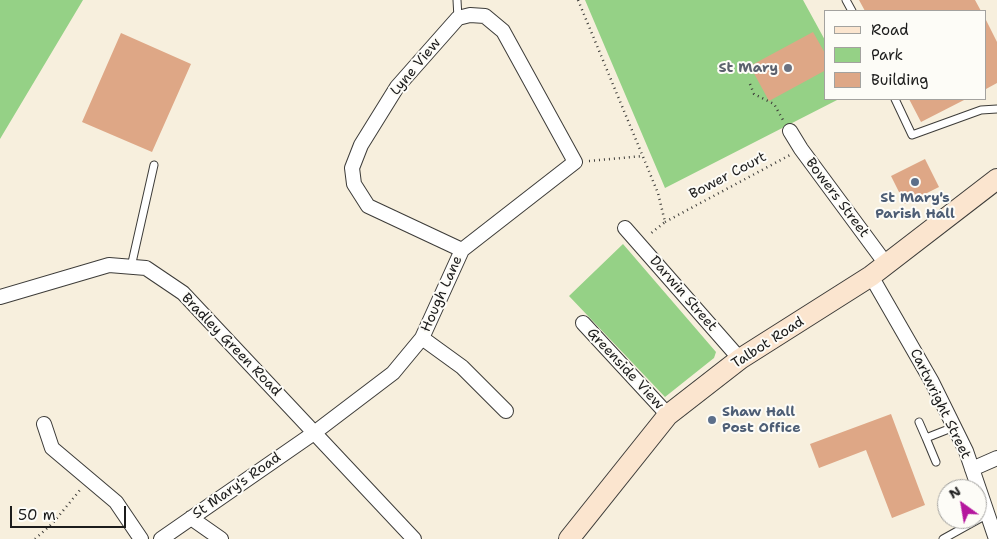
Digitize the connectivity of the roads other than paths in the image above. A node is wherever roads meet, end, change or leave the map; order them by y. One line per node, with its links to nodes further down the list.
1 (457, 0): 2 (lane)
2 (458, 18): 9 (street, Lyne View); 9 (street, Hough Lane)
3 (895, 100): 4 (lane)
4 (997, 109)
5 (790, 131): 11 (street, Bowers Street)
6 (154, 165): 10 (lane)
7 (997, 179): 11 (street, Talbot Road)
8 (625, 228): 15 (street, Darwin Street)
9 (462, 250): 14 (street, Hough Lane)
10 (131, 267): 12 (street, Bradley Green Road); 21 (street, Bradley Green Road)
11 (879, 270): 15 (street, Talbot Road); 20 (street, Cartwright Street)
12 (0, 297)
13 (583, 323): 17 (street, Greenside View)
14 (422, 338): 16 (street); 21 (street, Hough Lane)
15 (740, 360): 17 (street, Talbot Road)
16 (506, 411)
17 (668, 414): 32 (street, Talbot Road)
18 (920, 422): 22 (lane)
19 (44, 424): 28 (street)
20 (954, 427): 22 (lane); 25 (street, Cartwright Street)
21 (314, 432): 27 (street, St Mary's Road); 31 (street, Bradley Green Road)
22 (926, 438): 24 (lane)
23 (997, 458): 25 (street)
24 (936, 462)
25 (972, 469): 26 (street, Cartwright Street)
26 (988, 514): 33 (lane); 34 (street, Cartwright Street)
27 (191, 518): 29 (street, St Mary's Road); 30 (street)
28 (141, 539)
29 (161, 539)
30 (221, 539)
31 (414, 539)
32 (569, 539)
33 (943, 539)
34 (996, 539)

